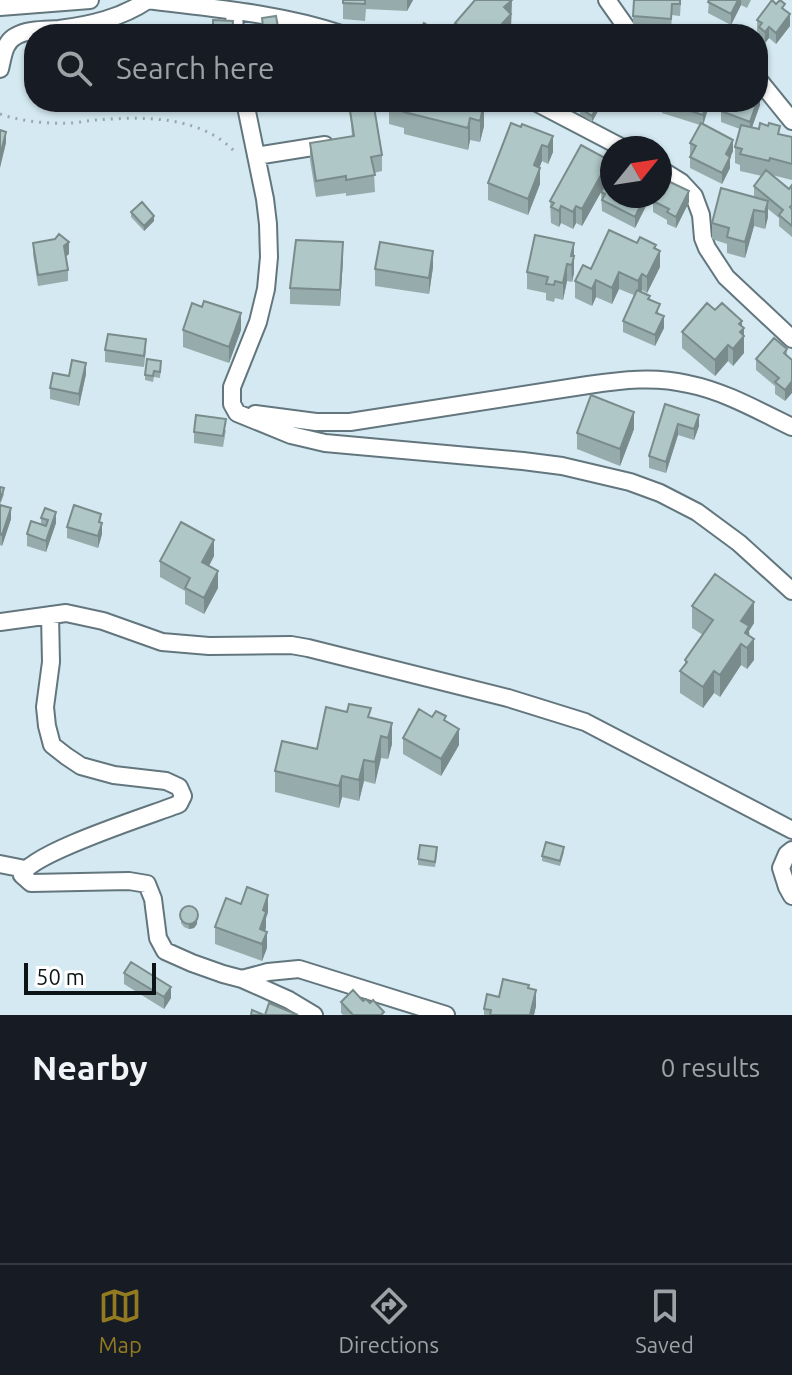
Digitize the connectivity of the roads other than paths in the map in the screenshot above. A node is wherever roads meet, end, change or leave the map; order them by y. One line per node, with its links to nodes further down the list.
1 (90, 0): 4 (street)
2 (148, 0): 5 (street); 6 (street)
3 (607, 0): 9 (street)
4 (0, 7)
5 (234, 11): 7 (street); 8 (street)
6 (90, 24)
7 (235, 24)
8 (307, 24)
9 (624, 24)
10 (24, 34): 11 (street)
11 (0, 69)
12 (768, 91): 15 (street)
13 (246, 112): 18 (street)
14 (554, 112): 16 (street)
15 (792, 121)
16 (600, 136)
17 (325, 145): 18 (street)
18 (248, 157): 21 (street)
19 (672, 176): 20 (street)
20 (792, 339)
21 (237, 413): 22 (street); 23 (street)
22 (792, 427)
23 (792, 591)
24 (50, 615): 25 (street); 26 (street); 29 (street)
25 (0, 622)
26 (792, 830)
27 (792, 850): 30 (street)
28 (0, 864): 29 (street)
29 (25, 869): 31 (street)
30 (792, 896)
31 (242, 979): 32 (street); 33 (street)
32 (314, 1015)
33 (446, 1015)

